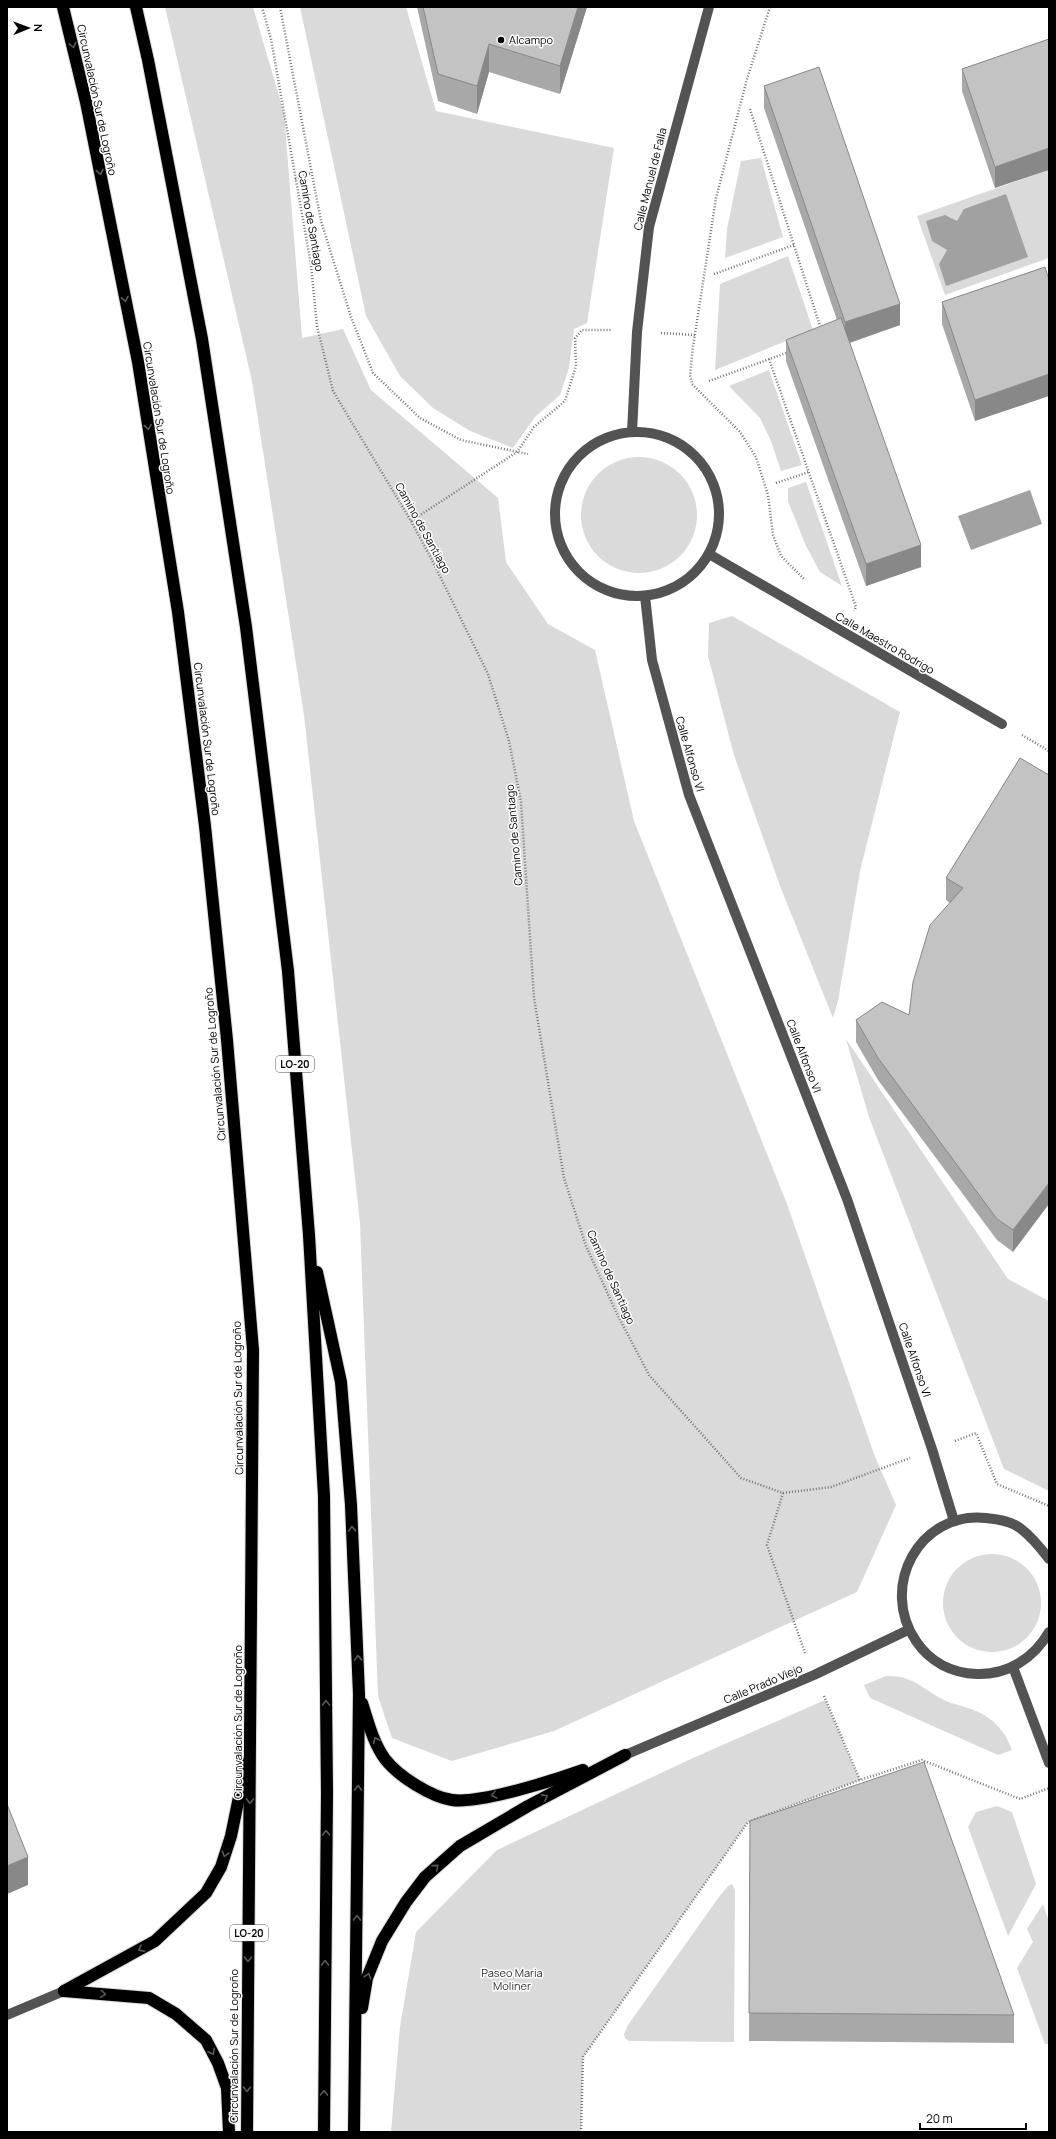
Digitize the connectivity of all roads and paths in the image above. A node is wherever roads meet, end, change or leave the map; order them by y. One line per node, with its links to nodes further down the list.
1 (64, 7): 42 (highway, Circunvalación Sur de Logroño / LO-20, one-way to 42)
2 (136, 7): 30 (highway, LO-20)
3 (262, 7): 9 (path, Camino de Santiago)
4 (280, 7): 8 (path)
5 (709, 7): 12 (street, Calle Manuel de Falla)
6 (770, 7): 14 (path)
7 (750, 109): 10 (path)
8 (312, 173): 9 (path); 19 (path)
9 (296, 179): 23 (path, Camino de Santiago)
10 (794, 245): 11 (path); 13 (path)
11 (714, 274)
12 (637, 332): 14 (path); 18 (street, Calle Manuel de Falla); 19 (path)
13 (822, 332)
14 (695, 336): 27 (path)
15 (790, 352): 16 (path)
16 (770, 359): 17 (path); 21 (path)
17 (709, 382)
18 (632, 432): 24 (street); 25 (street)
19 (516, 452): 20 (path); 23 (path)
20 (528, 454)
21 (808, 472): 22 (path); 26 (path)
22 (776, 483)
23 (411, 521): 33 (path, Camino de Santiago)
24 (709, 554): 25 (street); 27 (street, Calle Maestro Rodrigo)
25 (645, 596): 35 (street, Calle Alfonso VI)
26 (856, 607)
27 (801, 608): 28 (street, Calle Maestro Rodrigo)
28 (1002, 724): 29 (path)
29 (1049, 751)
30 (309, 1235): 41 (highway, one-way to 30); 52 (highway, LO-20, one-way to 30)
31 (953, 1442): 34 (path)
32 (912, 1457): 33 (path, Camino de Santiago)
33 (783, 1493): 40 (path)
34 (1049, 1506)
35 (954, 1521): 36 (street); 37 (street)
36 (1049, 1559)
37 (908, 1630): 39 (street); 40 (street, Calle Prado Viejo)
38 (1049, 1632): 39 (street)
39 (1013, 1667): 44 (street)
40 (814, 1675): 43 (street, Calle Prado Viejo); 45 (path)
41 (359, 1694): 43 (highway, one-way to 41); 49 (highway, one-way to 41)
42 (251, 1734): 47 (highway, one-way to 47); 51 (highway, Circunvalación Sur de Logroño / LO-20, one-way to 51)
43 (625, 1755): 49 (highway, one-way to 43)
44 (1049, 1763)
45 (860, 1780): 46 (path); 54 (path)
46 (1049, 1788)
47 (64, 1991): 48 (street); 50 (highway, one-way to 50)
48 (7, 2015)
49 (356, 2041): 53 (highway)
50 (229, 2132)
51 (247, 2132)
52 (324, 2132)
53 (354, 2132)
54 (581, 2132)

